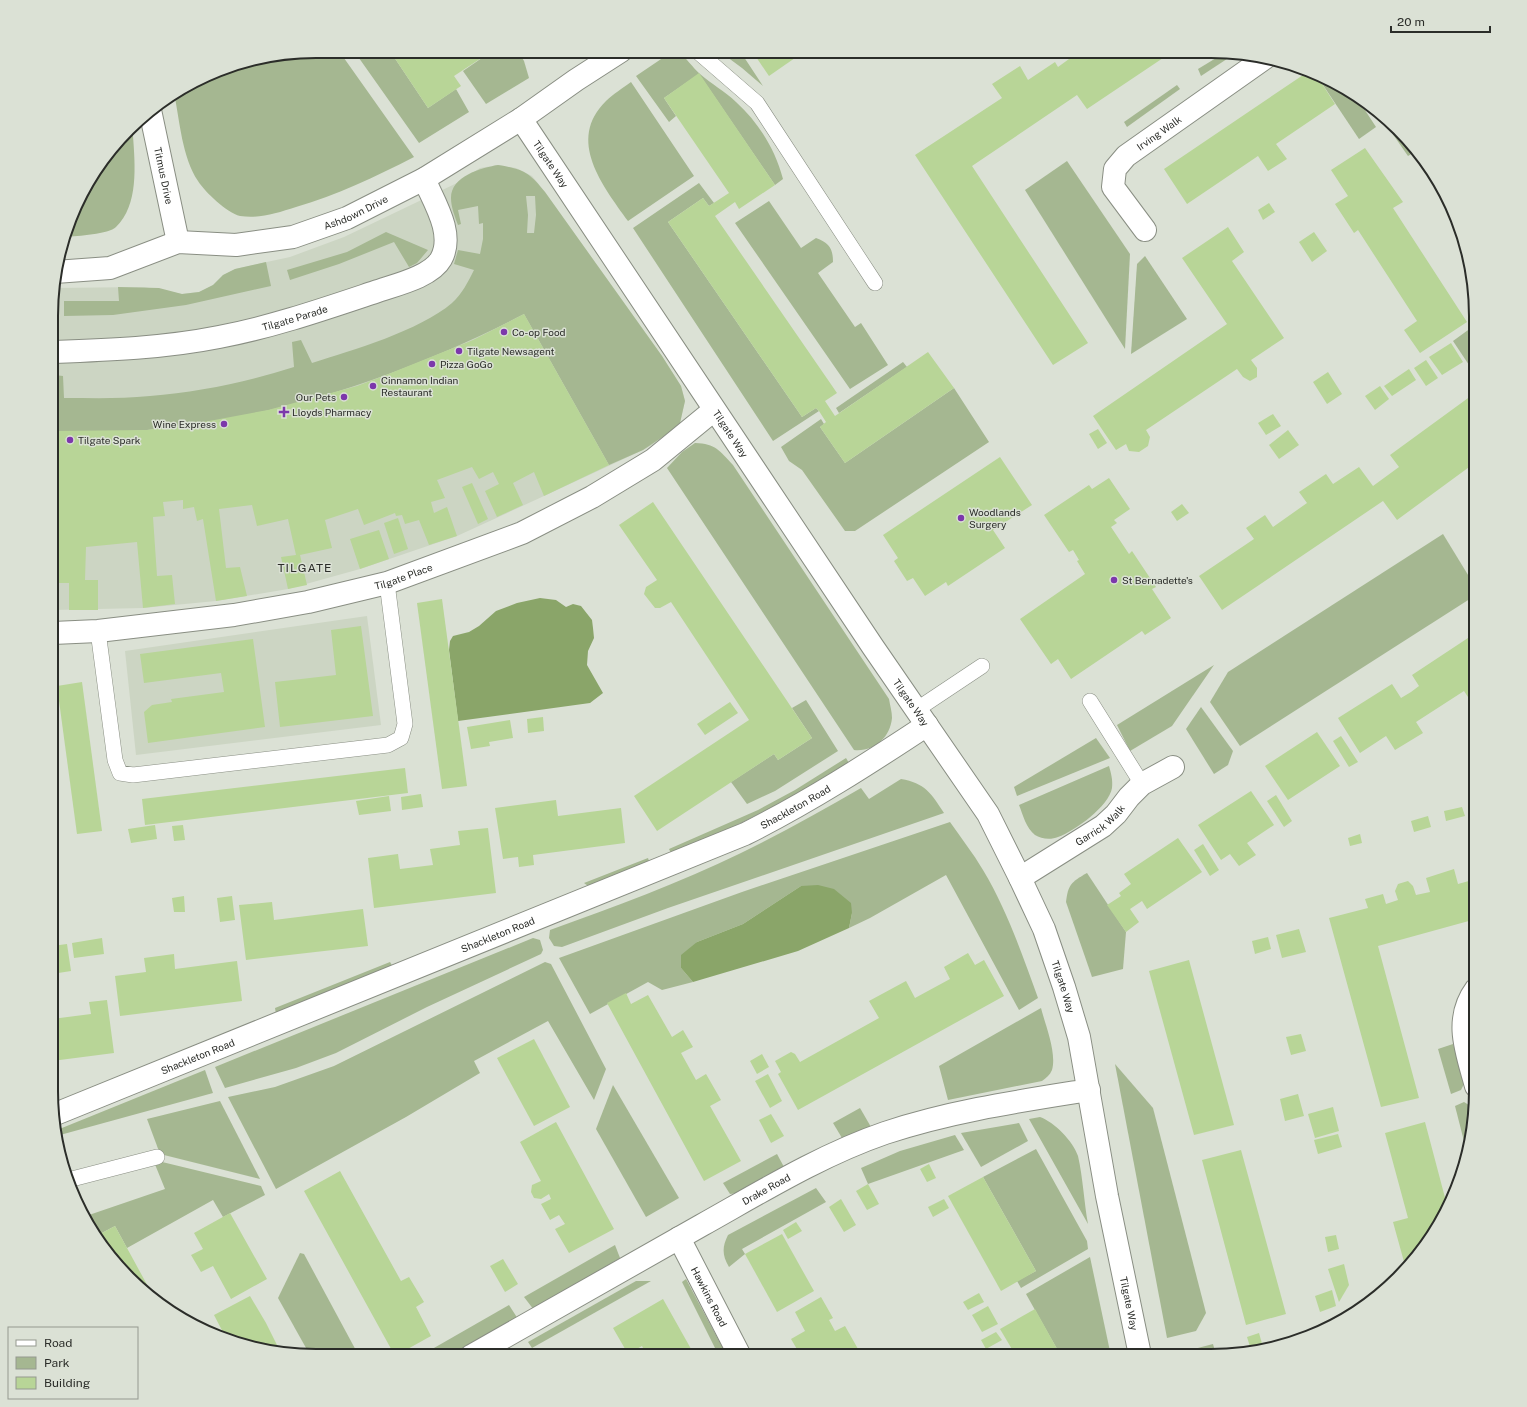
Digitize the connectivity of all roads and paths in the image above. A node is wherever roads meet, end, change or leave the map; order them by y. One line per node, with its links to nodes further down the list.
1 (610, 58): 5 (street, Ashdown Drive)
2 (706, 58): 10 (lane)
3 (1259, 63): 7 (street, Irving Walk)
4 (152, 117): 8 (street, Titmus Drive)
5 (522, 119): 6 (street, Ashdown Drive); 12 (street, Tilgate Way)
6 (424, 179): 8 (street, Ashdown Drive); 11 (street, Tilgate Parade)
7 (1145, 230)
8 (178, 242): 9 (street, Ashdown Drive)
9 (62, 271)
10 (875, 283)
11 (58, 352)
12 (714, 410): 13 (street, Tilgate Place); 18 (street, Tilgate Way)
13 (387, 583): 14 (street, Tilgate Place); 14 (lane)
14 (98, 632): 15 (street, Tilgate Place)
15 (58, 633)
16 (982, 666): 18 (lane)
17 (1090, 701): 20 (lane)
18 (922, 717): 21 (street, Tilgate Way); 25 (street, Shackleton Road)
19 (1173, 767): 20 (street, Garrick Walk)
20 (1142, 784): 21 (street, Garrick Walk)
21 (1020, 878): 24 (street, Tilgate Way)
22 (1469, 1002): 23 (street)
23 (1469, 1058)
24 (1089, 1090): 28 (street, Drake Road); 31 (street, Tilgate Way)
25 (59, 1112)
26 (157, 1157): 27 (lane)
27 (74, 1179)
28 (679, 1238): 29 (street, Drake Road); 30 (street, Hawkins Road)
29 (483, 1349)
30 (736, 1349)
31 (1139, 1349)

